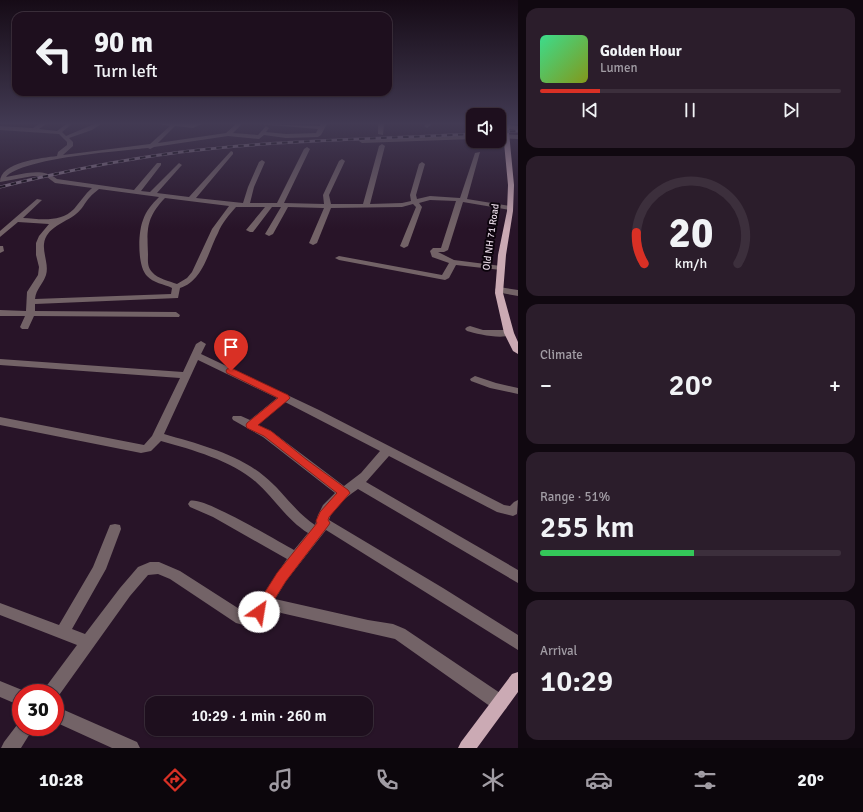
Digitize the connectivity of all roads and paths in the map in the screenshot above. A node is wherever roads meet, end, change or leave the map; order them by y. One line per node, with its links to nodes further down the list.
1 (45, 159): 12 (street)
2 (226, 159): 17 (street)
3 (303, 159): 24 (street)
4 (379, 159): 26 (street)
5 (476, 159): 19 (street)
6 (507, 159): 27 (main road, Old NH 71 Road)
7 (342, 161): 25 (street)
8 (262, 162): 22 (street)
9 (158, 164): 14 (street)
10 (422, 164): 20 (street)
11 (179, 165): 15 (street)
12 (1, 179): 13 (street)
13 (97, 187): 14 (street); 29 (street)
14 (136, 192): 15 (street)
15 (152, 194): 16 (street)
16 (164, 195): 17 (street); 38 (street)
17 (191, 199): 21 (street)
18 (39, 200): 28 (street)
19 (462, 200): 20 (street); 27 (street); 36 (street)
20 (416, 202): 26 (street); 34 (street)
21 (234, 205): 22 (street); 38 (street)
22 (246, 205): 23 (street)
23 (270, 205): 24 (street); 30 (street)
24 (283, 205): 25 (street); 31 (street)
25 (328, 206): 26 (street); 33 (street)
26 (366, 206)
27 (510, 208): 37 (main road, Old NH 71 Road)
28 (16, 220): 29 (street); 32 (street)
29 (57, 222): 41 (street)
30 (250, 230)
31 (269, 234)
32 (0, 235)
33 (313, 243)
34 (404, 246)
35 (339, 258): 36 (street)
36 (452, 262): 37 (street)
37 (501, 268): 39 (main road, Old NH 71 Road)
38 (176, 287): 41 (street)
39 (499, 290): 40 (street); 47 (main road, Old NH 71 Road)
40 (518, 293)
41 (30, 302): 42 (street)
42 (31, 312): 43 (street); 44 (street); 45 (street)
43 (0, 313)
44 (176, 315)
45 (25, 327)
46 (470, 329): 47 (street)
47 (509, 333): 49 (main road, Old NH 71 Road)
48 (201, 344): 50 (street)
49 (518, 351)
50 (196, 355): 52 (street); 55 (street)
51 (0, 362): 52 (street)
52 (187, 375): 59 (street)
53 (474, 380): 54 (street)
54 (518, 391)
55 (285, 398): 58 (street); 60 (street)
56 (237, 418): 58 (street)
57 (0, 421): 59 (street)
58 (251, 425): 62 (street)
59 (158, 436): 65 (street)
60 (388, 450): 61 (street); 64 (street)
61 (356, 482): 62 (street); 68 (street)
62 (344, 493): 65 (street)
63 (194, 504): 67 (street)
64 (518, 505)
65 (320, 528): 67 (street); 73 (street)
66 (115, 530): 71 (street)
67 (296, 557): 69 (street)
68 (518, 577)
69 (265, 603): 72 (street); 78 (street)
70 (0, 608): 71 (street)
71 (63, 632): 72 (street)
72 (88, 642): 75 (street)
73 (518, 643)
74 (518, 679): 78 (main road)
75 (58, 684)
76 (0, 688): 77 (street)
77 (12, 694)
78 (500, 703): 83 (main road)
79 (64, 718): 82 (street)
80 (19, 736): 81 (street)
81 (10, 748)
82 (131, 748)
83 (467, 748)

